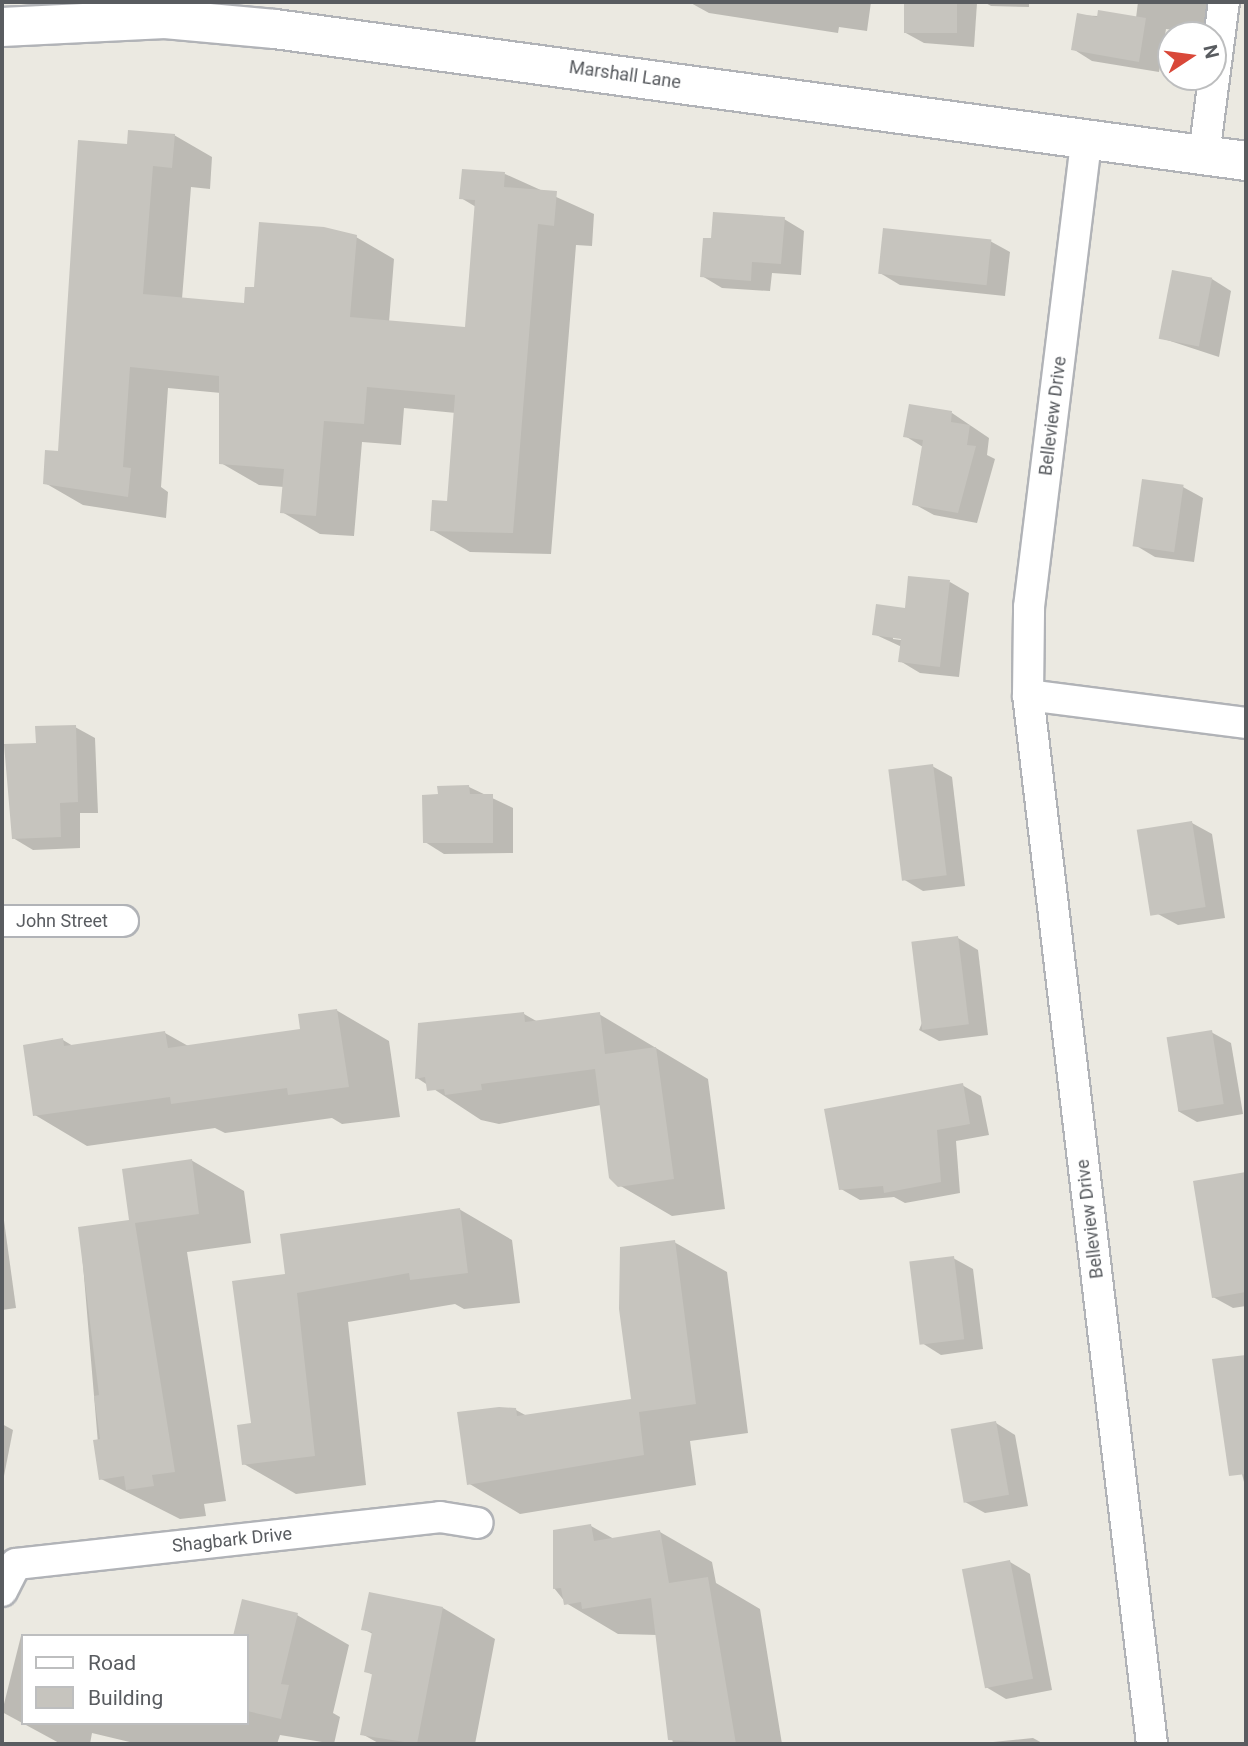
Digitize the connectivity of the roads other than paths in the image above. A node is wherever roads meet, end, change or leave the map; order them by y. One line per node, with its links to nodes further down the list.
1 (1224, 2): 4 (street)
2 (2, 27): 3 (street, Marshall Lane)
3 (1087, 138): 4 (street, Marshall Lane); 6 (street, Belleview Drive)
4 (1204, 155): 5 (street, Marshall Lane)
5 (1246, 160)
6 (1028, 695): 7 (street); 12 (street, Belleview Drive)
7 (1246, 723)
8 (2, 921): 9 (street, John Street)
9 (123, 921)
10 (478, 1523): 11 (street, Shagbark Drive)
11 (2, 1591)
12 (1152, 1744)

